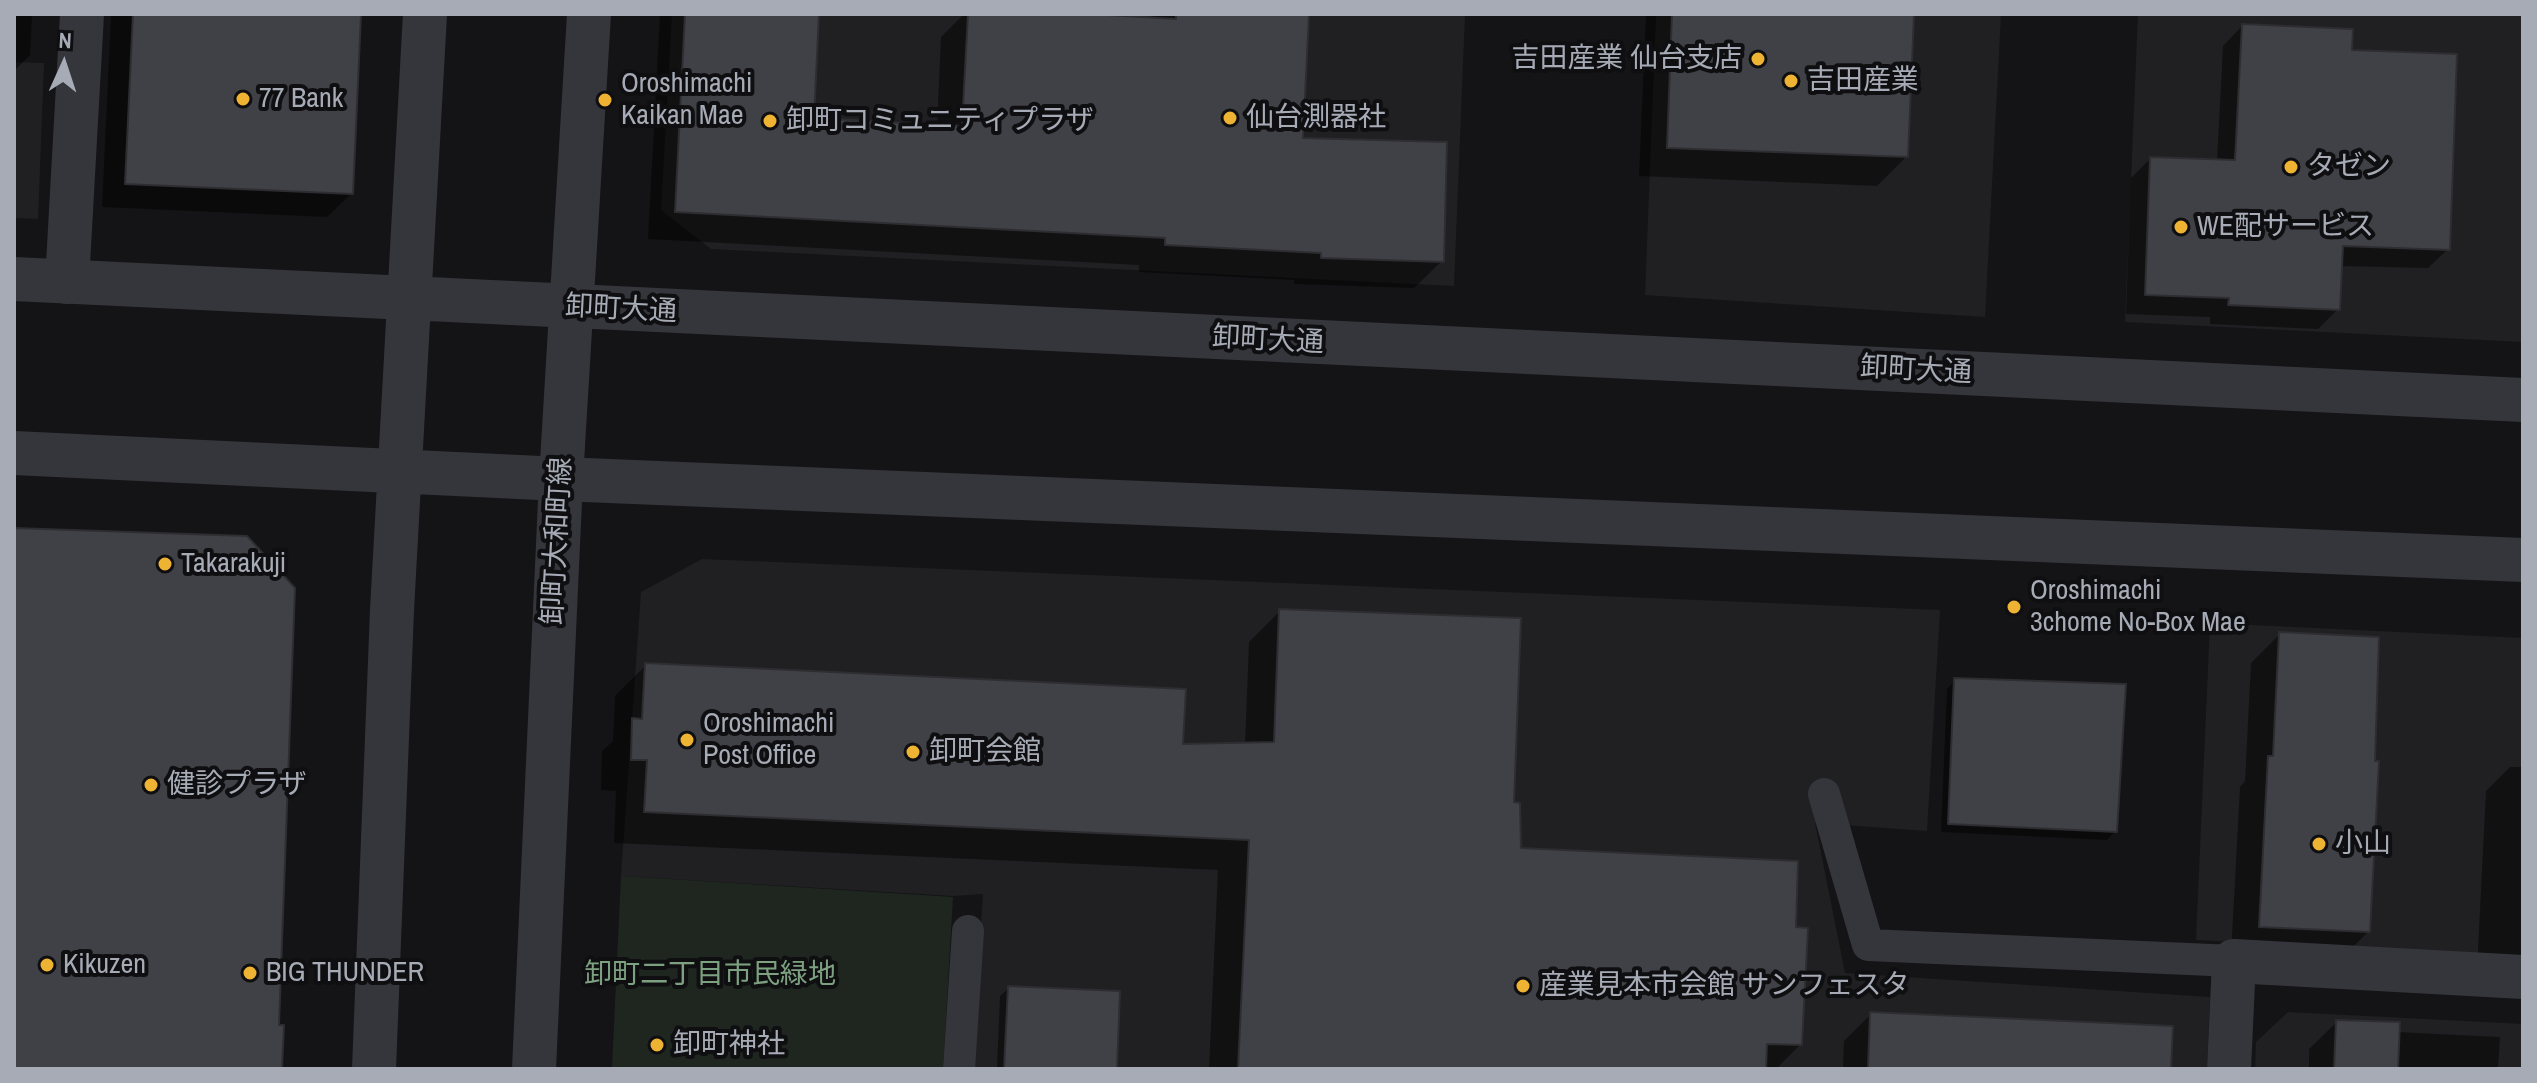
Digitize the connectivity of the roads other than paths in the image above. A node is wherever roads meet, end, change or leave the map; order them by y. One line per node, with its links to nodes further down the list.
1 (82, 14): 5 (street)
2 (425, 14): 6 (street)
3 (589, 14): 7 (street, 卸町大和町線)
4 (14, 279): 5 (street, 卸町大通)
5 (67, 282): 6 (street, 卸町大通)
6 (410, 298): 7 (street, 卸町大通); 10 (street)
7 (570, 307): 8 (street, 卸町大通); 11 (street, 卸町大和町線)
8 (2523, 400)
9 (14, 453): 10 (street)
10 (400, 470): 11 (street); 17 (street)
11 (561, 479): 12 (street); 18 (street, 卸町大和町線)
12 (2523, 560)
13 (1824, 794): 15 (lane)
14 (968, 931): 19 (lane)
15 (2234, 961): 16 (street); 20 (street)
16 (2523, 977)
17 (374, 1069)
18 (534, 1069)
19 (959, 1069)
20 (2229, 1069)

